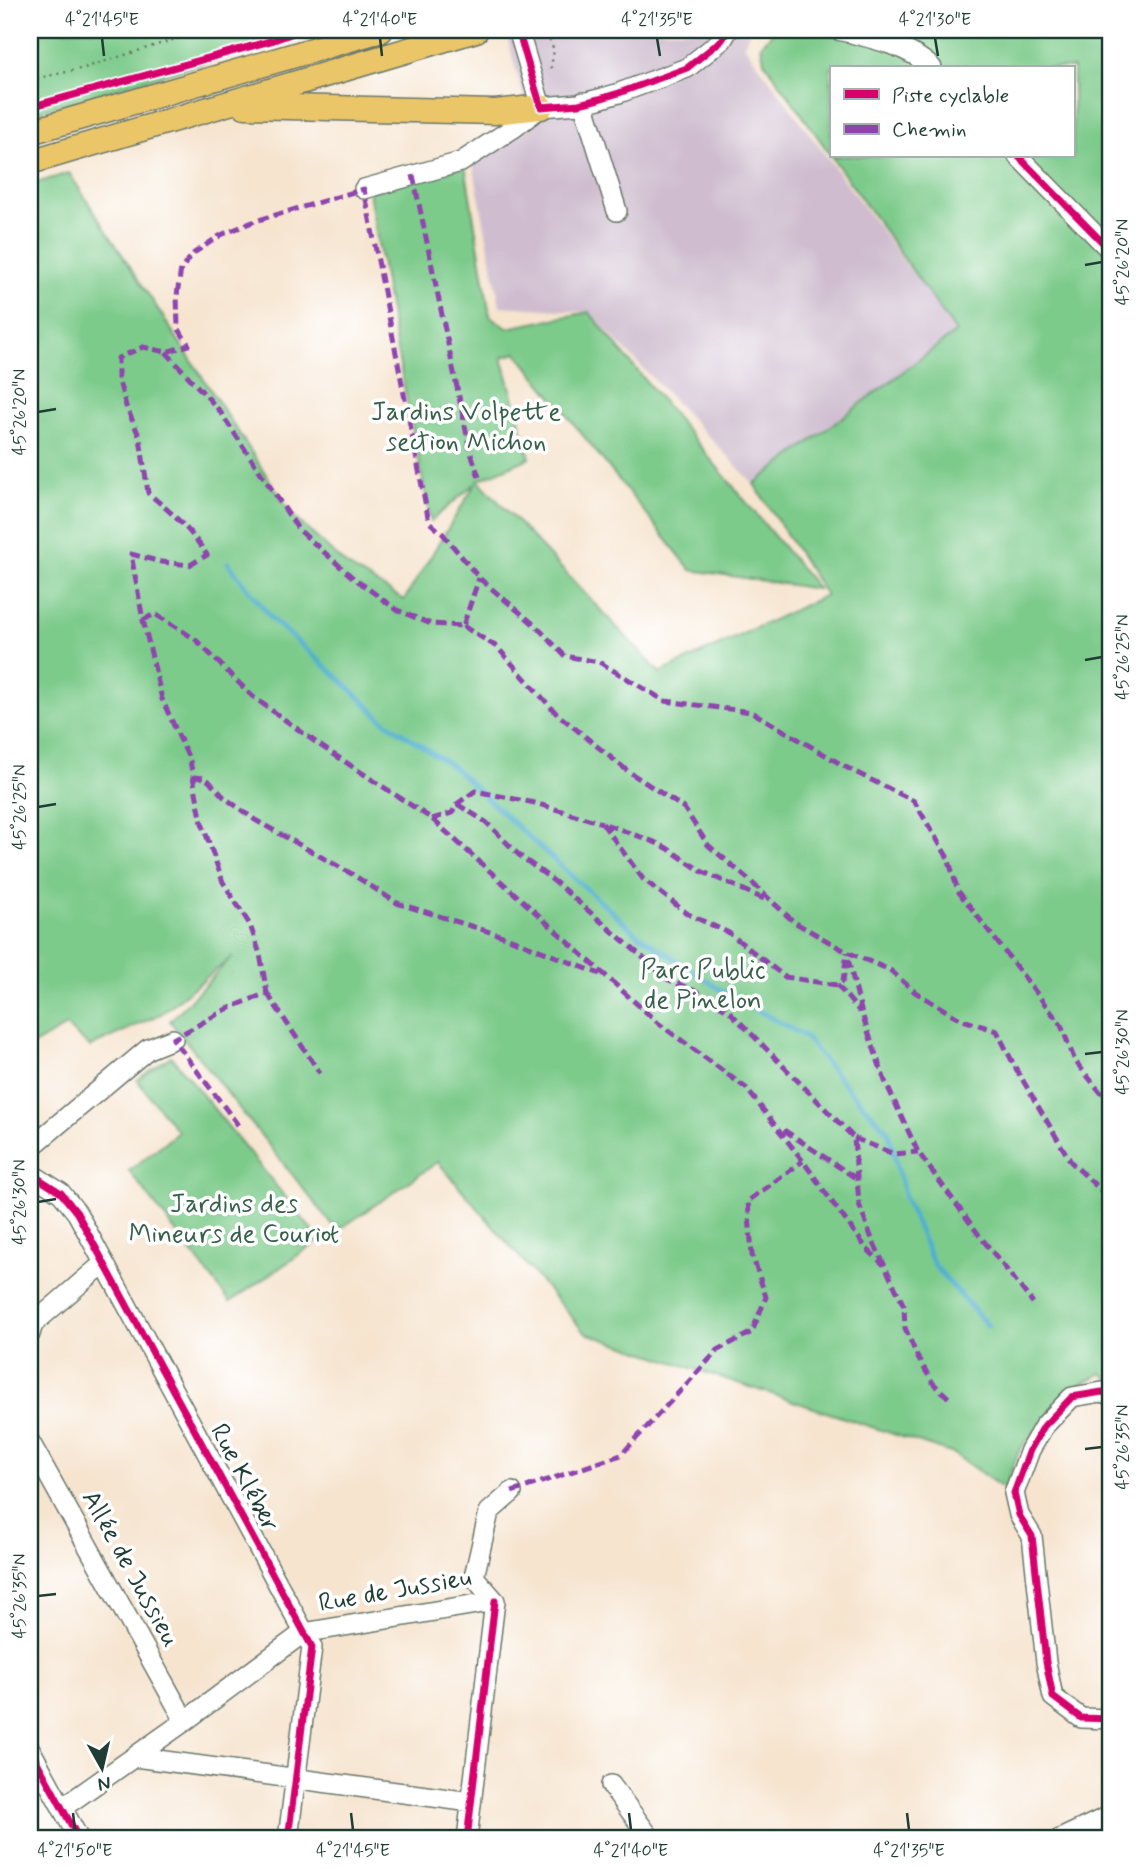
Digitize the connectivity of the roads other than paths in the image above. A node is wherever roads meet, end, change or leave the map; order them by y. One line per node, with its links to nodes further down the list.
1 (381, 30): 10 (main road)
2 (476, 30): 8 (main road)
3 (728, 30): 7 (street)
4 (838, 30): 6 (street)
5 (520, 36): 9 (street)
6 (930, 66)
7 (583, 102): 9 (street); 14 (street)
8 (219, 106): 9 (main road); 12 (main road)
9 (541, 107): 13 (street)
10 (30, 132)
11 (1020, 158): 15 (street)
12 (30, 162)
13 (364, 188)
14 (617, 211)
15 (1111, 251)
16 (173, 1039): 17 (street)
17 (30, 1148)
18 (30, 1173): 19 (street, Rue Kléber)
19 (104, 1263): 20 (street); 25 (street, Rue Kléber)
20 (30, 1334)
21 (1111, 1395): 26 (street)
22 (30, 1442): 27 (street, Allée de Jussieu)
23 (512, 1492): 24 (street, Rue de Jussieu)
24 (495, 1601): 25 (street, Rue de Jussieu); 32 (street)
25 (303, 1633): 27 (street, Rue de Jussieu); 30 (street, Rue Kléber)
26 (1111, 1719)
27 (185, 1721): 29 (street, Rue de Jussieu)
28 (30, 1749): 33 (street)
29 (135, 1757): 30 (street); 33 (street, Rue de Jussieu)
30 (296, 1778): 32 (street); 36 (street, Rue Kléber)
31 (611, 1785): 38 (street)
32 (471, 1802): 37 (street)
33 (62, 1808): 35 (street)
34 (1111, 1815): 39 (street)
35 (79, 1839)
36 (288, 1839)
37 (467, 1839)
38 (651, 1839)
39 (1060, 1839)

